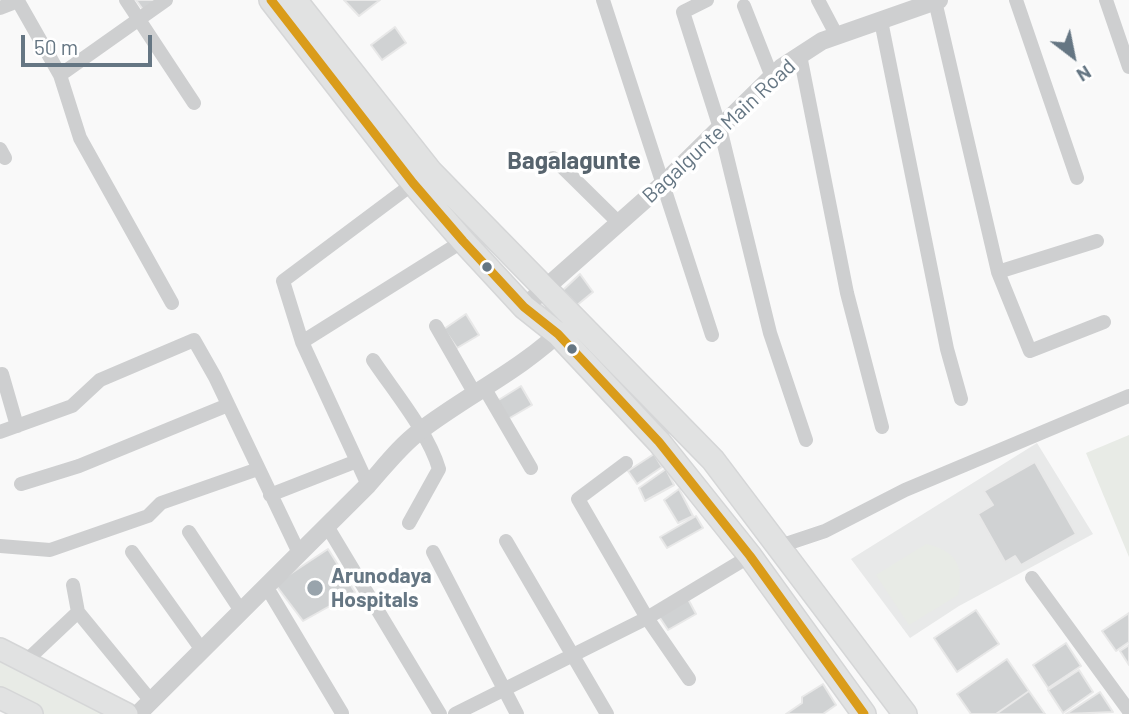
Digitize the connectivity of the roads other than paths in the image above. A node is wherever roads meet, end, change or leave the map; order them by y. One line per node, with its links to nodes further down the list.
1 (126, 0): 14 (street)
2 (166, 0): 14 (street)
3 (271, 0): 24 (main road)
4 (295, 0): 24 (main road)
5 (603, 0): 26 (street)
6 (707, 0): 22 (street)
7 (818, 0): 16 (street)
8 (1016, 0): 25 (street)
9 (1106, 0): 18 (street)
10 (937, 1): 11 (street, Bagalgunte Main Road); 30 (street)
11 (915, 4): 15 (street, Bagalgunte Main Road)
12 (744, 6): 20 (street)
13 (0, 8): 19 (street)
14 (139, 20): 19 (street); 21 (street)
15 (881, 21): 16 (street, Bagalgunte Main Road); 44 (street)
16 (837, 36): 17 (street, Bagalgunte Main Road)
17 (800, 55): 20 (street, Bagalgunte Main Road); 47 (street)
18 (1129, 67)
19 (60, 75): 32 (street)
20 (772, 77): 22 (street, Bagalgunte Main Road)
21 (194, 103)
22 (720, 128): 26 (street, Bagalgunte Main Road); 50 (street)
23 (553, 158): 27 (street)
24 (422, 177): 29 (main road); 31 (main road); 39 (street)
25 (1077, 178)
26 (664, 183): 27 (street, Bagalgunte Main Road); 38 (street)
27 (619, 223): 31 (street, Bagalgunte Main Road)
28 (1097, 240): 30 (street)
29 (463, 241): 33 (main road); 39 (street)
30 (998, 272): 35 (street)
31 (546, 288): 33 (street, Bagalgunte Main Road); 34 (main road)
32 (172, 303)
33 (524, 307): 37 (main road)
34 (575, 317): 37 (street); 63 (main road)
35 (1104, 322)
36 (436, 327): 42 (street)
37 (558, 334): 42 (street); 67 (main road)
38 (712, 335)
39 (302, 342): 51 (street)
40 (373, 360): 48 (street)
41 (2, 374): 46 (street)
42 (480, 391): 48 (street); 53 (street)
43 (1129, 396): 63 (street)
44 (961, 399)
45 (228, 405): 46 (street); 54 (street); 55 (street)
46 (17, 426): 49 (street)
47 (882, 427)
48 (420, 431): 56 (street); 58 (street)
49 (0, 432)
50 (806, 440)
51 (357, 461): 56 (street); 57 (street)
52 (626, 463): 73 (street)
53 (531, 468)
54 (258, 469): 57 (street); 62 (street)
55 (21, 484)
56 (368, 485): 59 (street)
57 (270, 495): 66 (street)
58 (409, 523)
59 (327, 526): 66 (street); 86 (street)
60 (189, 533): 71 (street)
61 (506, 541): 76 (street)
62 (0, 546)
63 (777, 547): 91 (main road)
64 (132, 552): 75 (street)
65 (433, 552): 79 (street)
66 (299, 553): 70 (street)
67 (750, 556): 73 (street); 90 (main road)
68 (1032, 578): 82 (street)
69 (74, 585): 72 (street)
70 (267, 586): 71 (street); 85 (street)
71 (242, 611): 75 (street)
72 (78, 612): 77 (street); 81 (street)
73 (648, 618): 76 (street); 78 (street)
74 (0, 649): 77 (main road)
75 (202, 650): 81 (street)
76 (573, 654): 79 (street); 89 (street)
77 (25, 662): 84 (main road)
78 (689, 679)
79 (503, 689): 87 (street); 88 (street)
80 (0, 698): 83 (main road)
81 (144, 708)
82 (1129, 711)
83 (32, 714)
84 (127, 714)
85 (342, 714)
86 (440, 714)
87 (455, 714)
88 (517, 714)
89 (607, 714)
90 (864, 714)
91 (905, 714)

